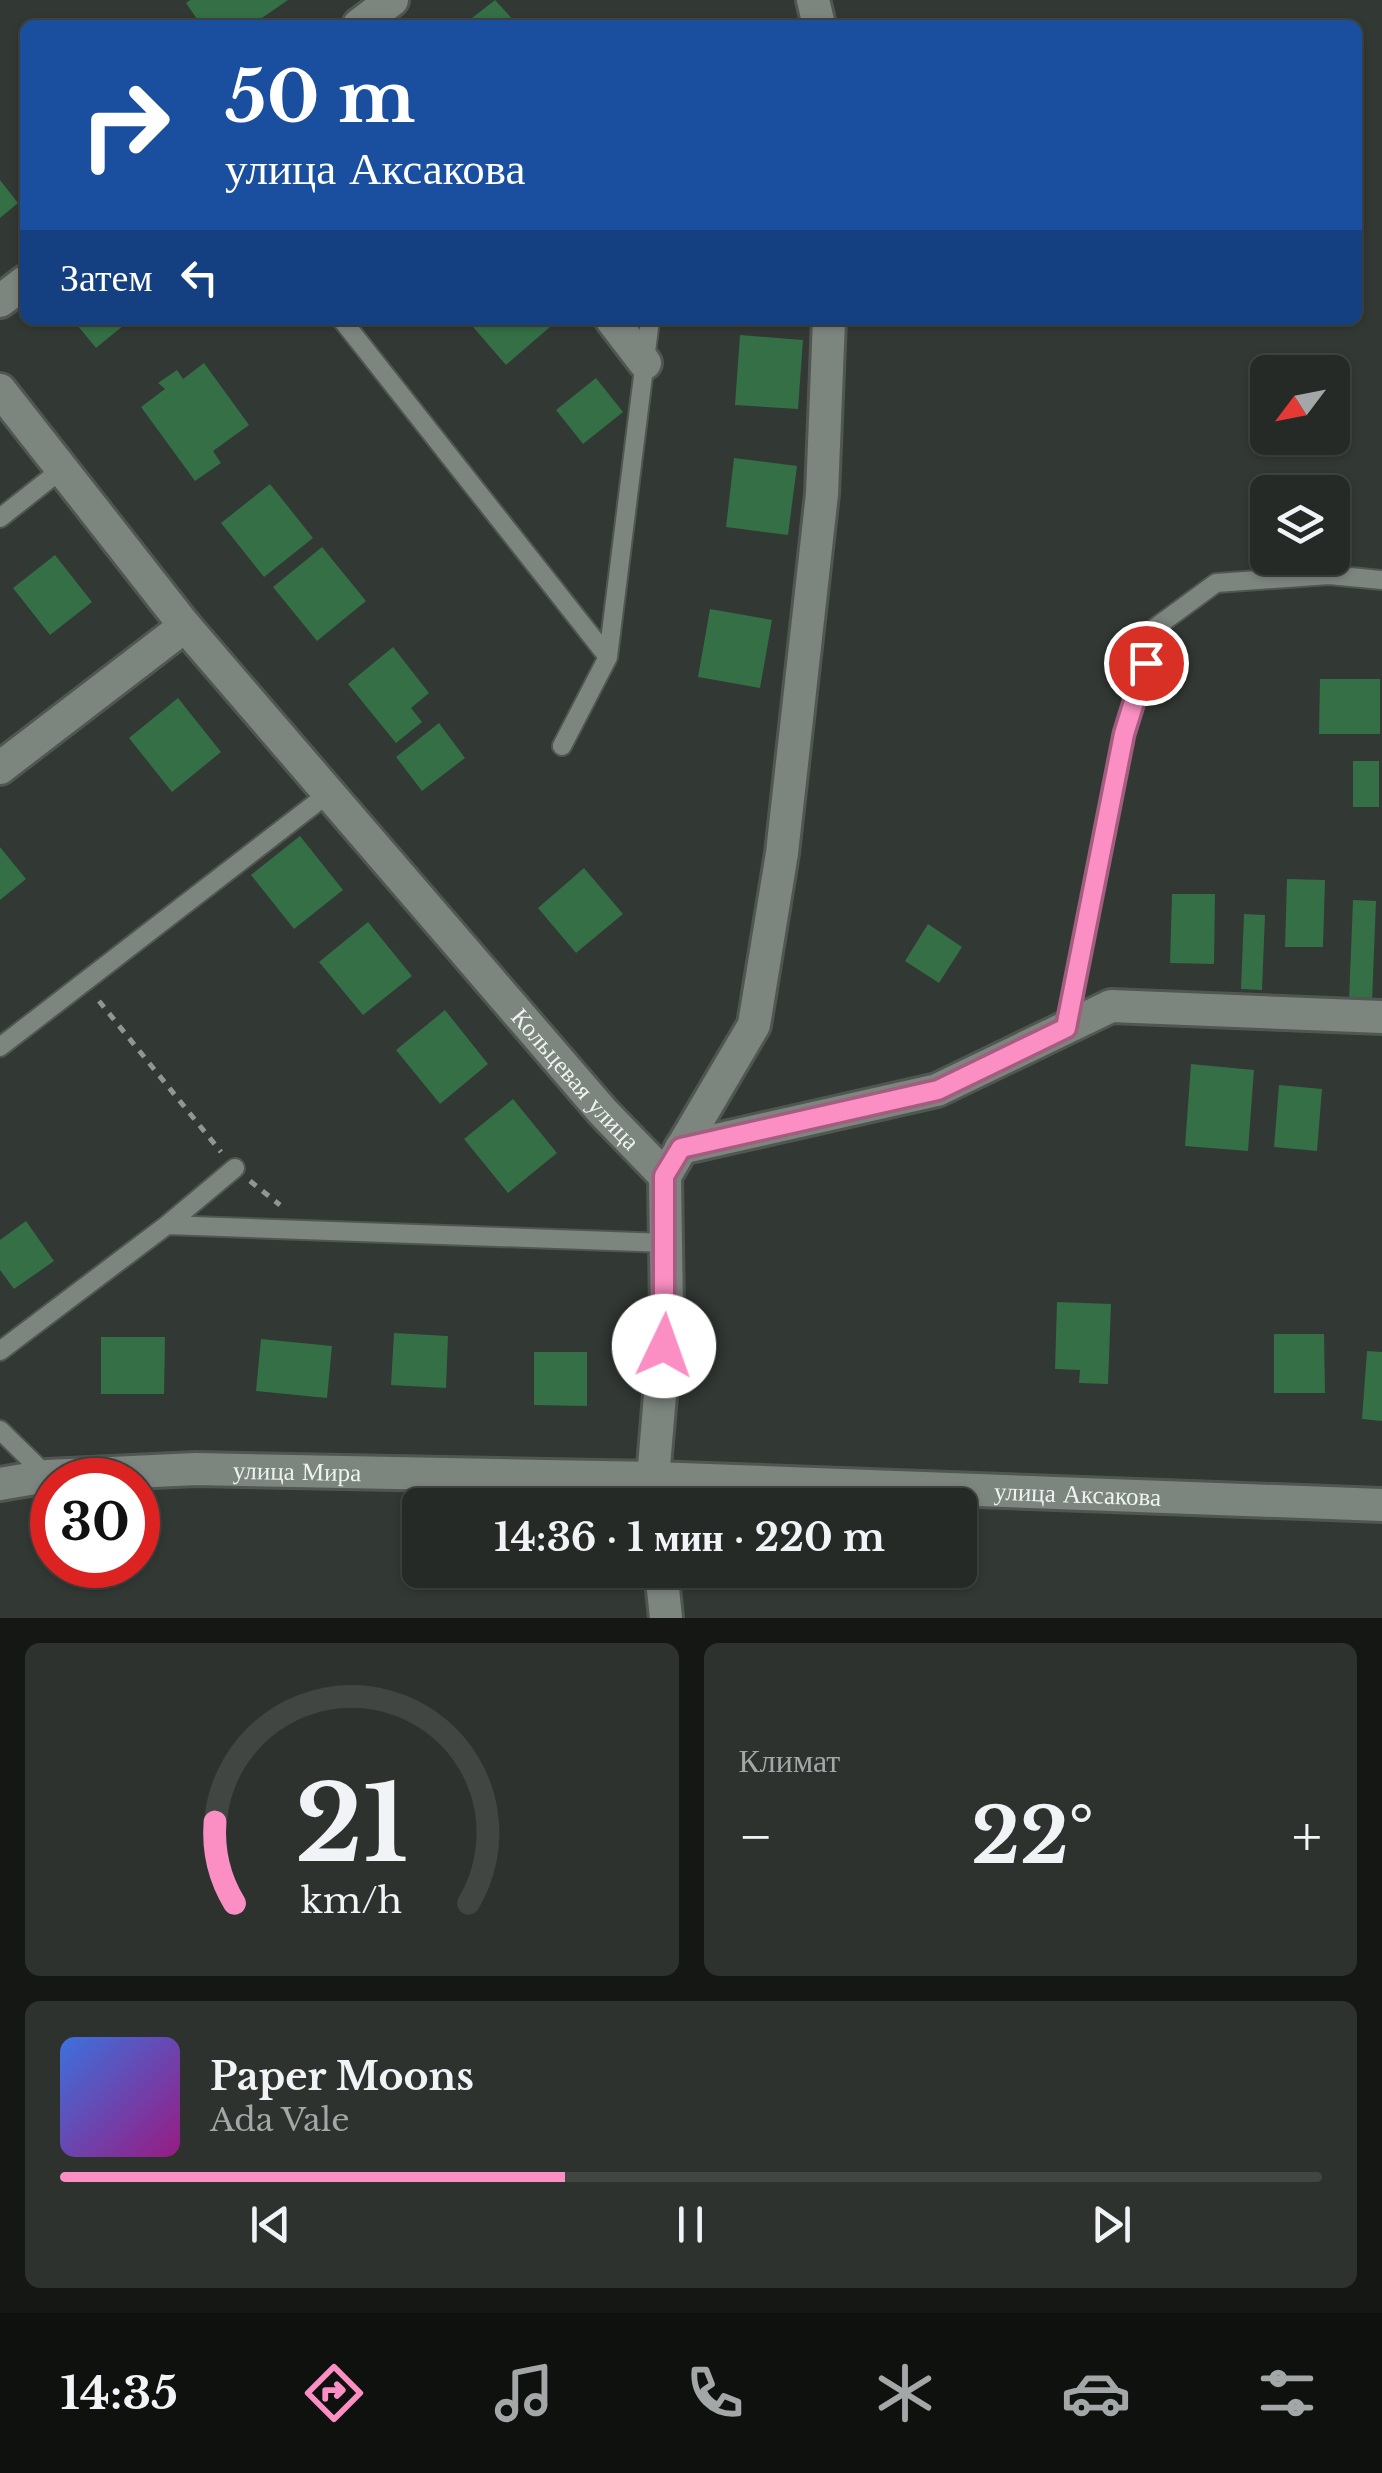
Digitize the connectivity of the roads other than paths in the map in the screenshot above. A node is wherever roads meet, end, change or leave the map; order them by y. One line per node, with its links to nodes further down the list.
1 (20, 286): 2 (street)
2 (0, 301)
3 (346, 325): 13 (lane)
4 (616, 325): 7 (street)
5 (649, 325): 7 (lane)
6 (829, 325): 20 (street, Кольцевая улица)
7 (645, 364): 13 (lane)
8 (0, 390): 9 (street, Кольцевая улица)
9 (62, 468): 10 (lane); 12 (street, Кольцевая улица)
10 (0, 518)
11 (1382, 580): 18 (lane)
12 (185, 626): 15 (street); 16 (street, Кольцевая улица)
13 (608, 658): 14 (lane)
14 (562, 746)
15 (0, 768)
16 (329, 794): 19 (lane); 20 (street, Кольцевая улица)
17 (1382, 1017): 18 (street)
18 (1066, 1028): 20 (street)
19 (0, 1048)
20 (673, 1162): 23 (street)
21 (235, 1168): 22 (lane)
22 (167, 1225): 23 (lane); 24 (lane)
23 (666, 1242): 31 (street)
24 (0, 1351)
25 (0, 1430): 26 (lane)
26 (30, 1459)
27 (160, 1471): 30 (street, улица Мира)
28 (30, 1479): 29 (street, улица Мира)
29 (0, 1484)
30 (571, 1488)
31 (654, 1488)
32 (977, 1498): 33 (street, улица Аксакова)
33 (1382, 1506)
34 (663, 1588): 35 (street)
35 (666, 1618)

